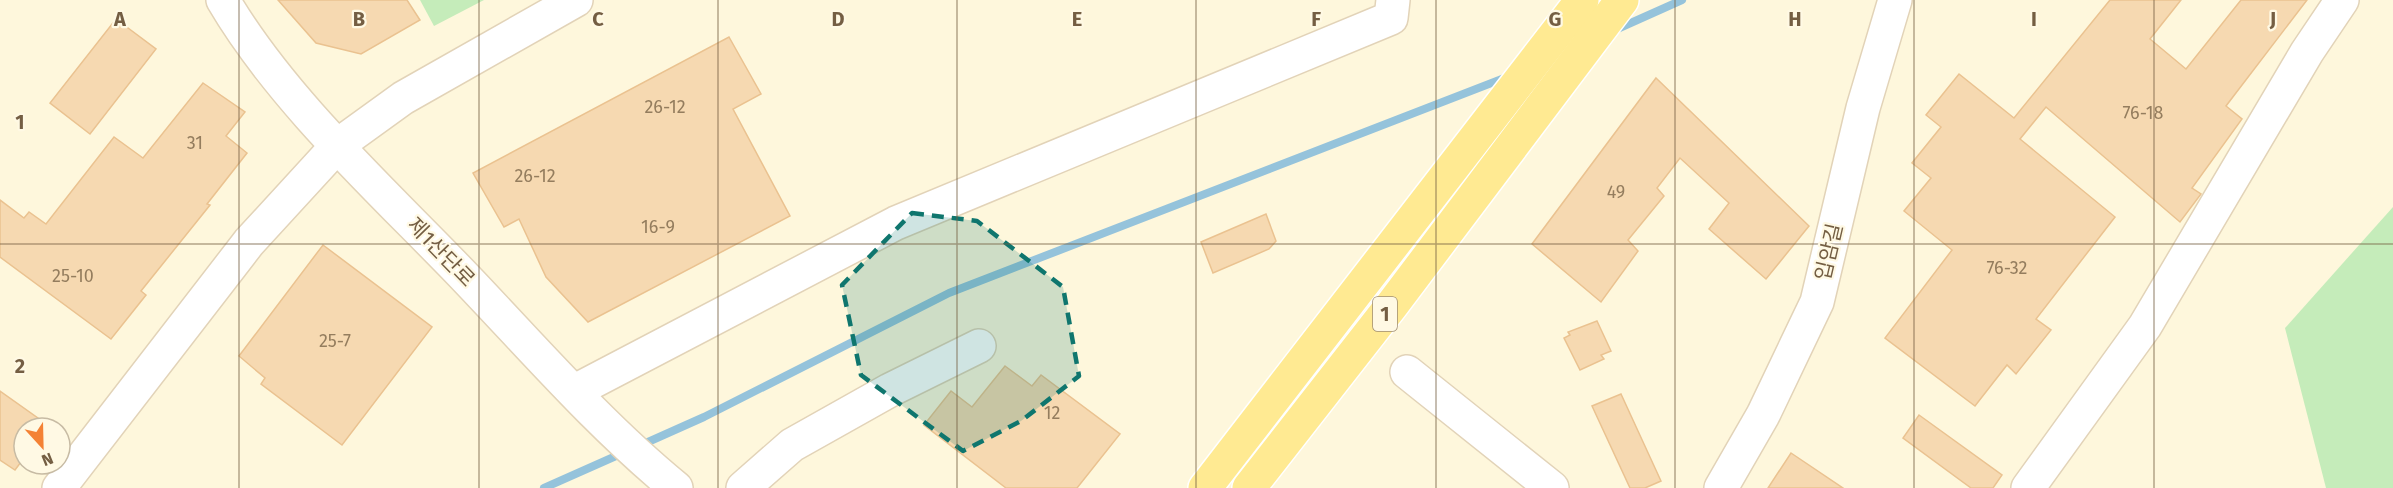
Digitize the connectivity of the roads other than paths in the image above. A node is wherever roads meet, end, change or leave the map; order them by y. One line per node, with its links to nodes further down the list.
1 (223, 0): 8 (street, 제1산단로)
2 (576, 0): 8 (street)
3 (1393, 0): 11 (street)
4 (1582, 0): 15 (main road, 1)
5 (1622, 0): 16 (main road, 1)
6 (1895, 0): 18 (street, 입암길)
7 (2342, 0): 19 (street)
8 (338, 146): 11 (street, 제1산단로); 13 (street)
9 (979, 346): 14 (street)
10 (1407, 372): 17 (street)
11 (575, 391): 12 (street, 제1산단로)
12 (666, 480)
13 (59, 488)
14 (743, 488)
15 (1205, 488)
16 (1249, 488)
17 (1552, 488)
18 (1721, 488)
19 (2028, 488)

